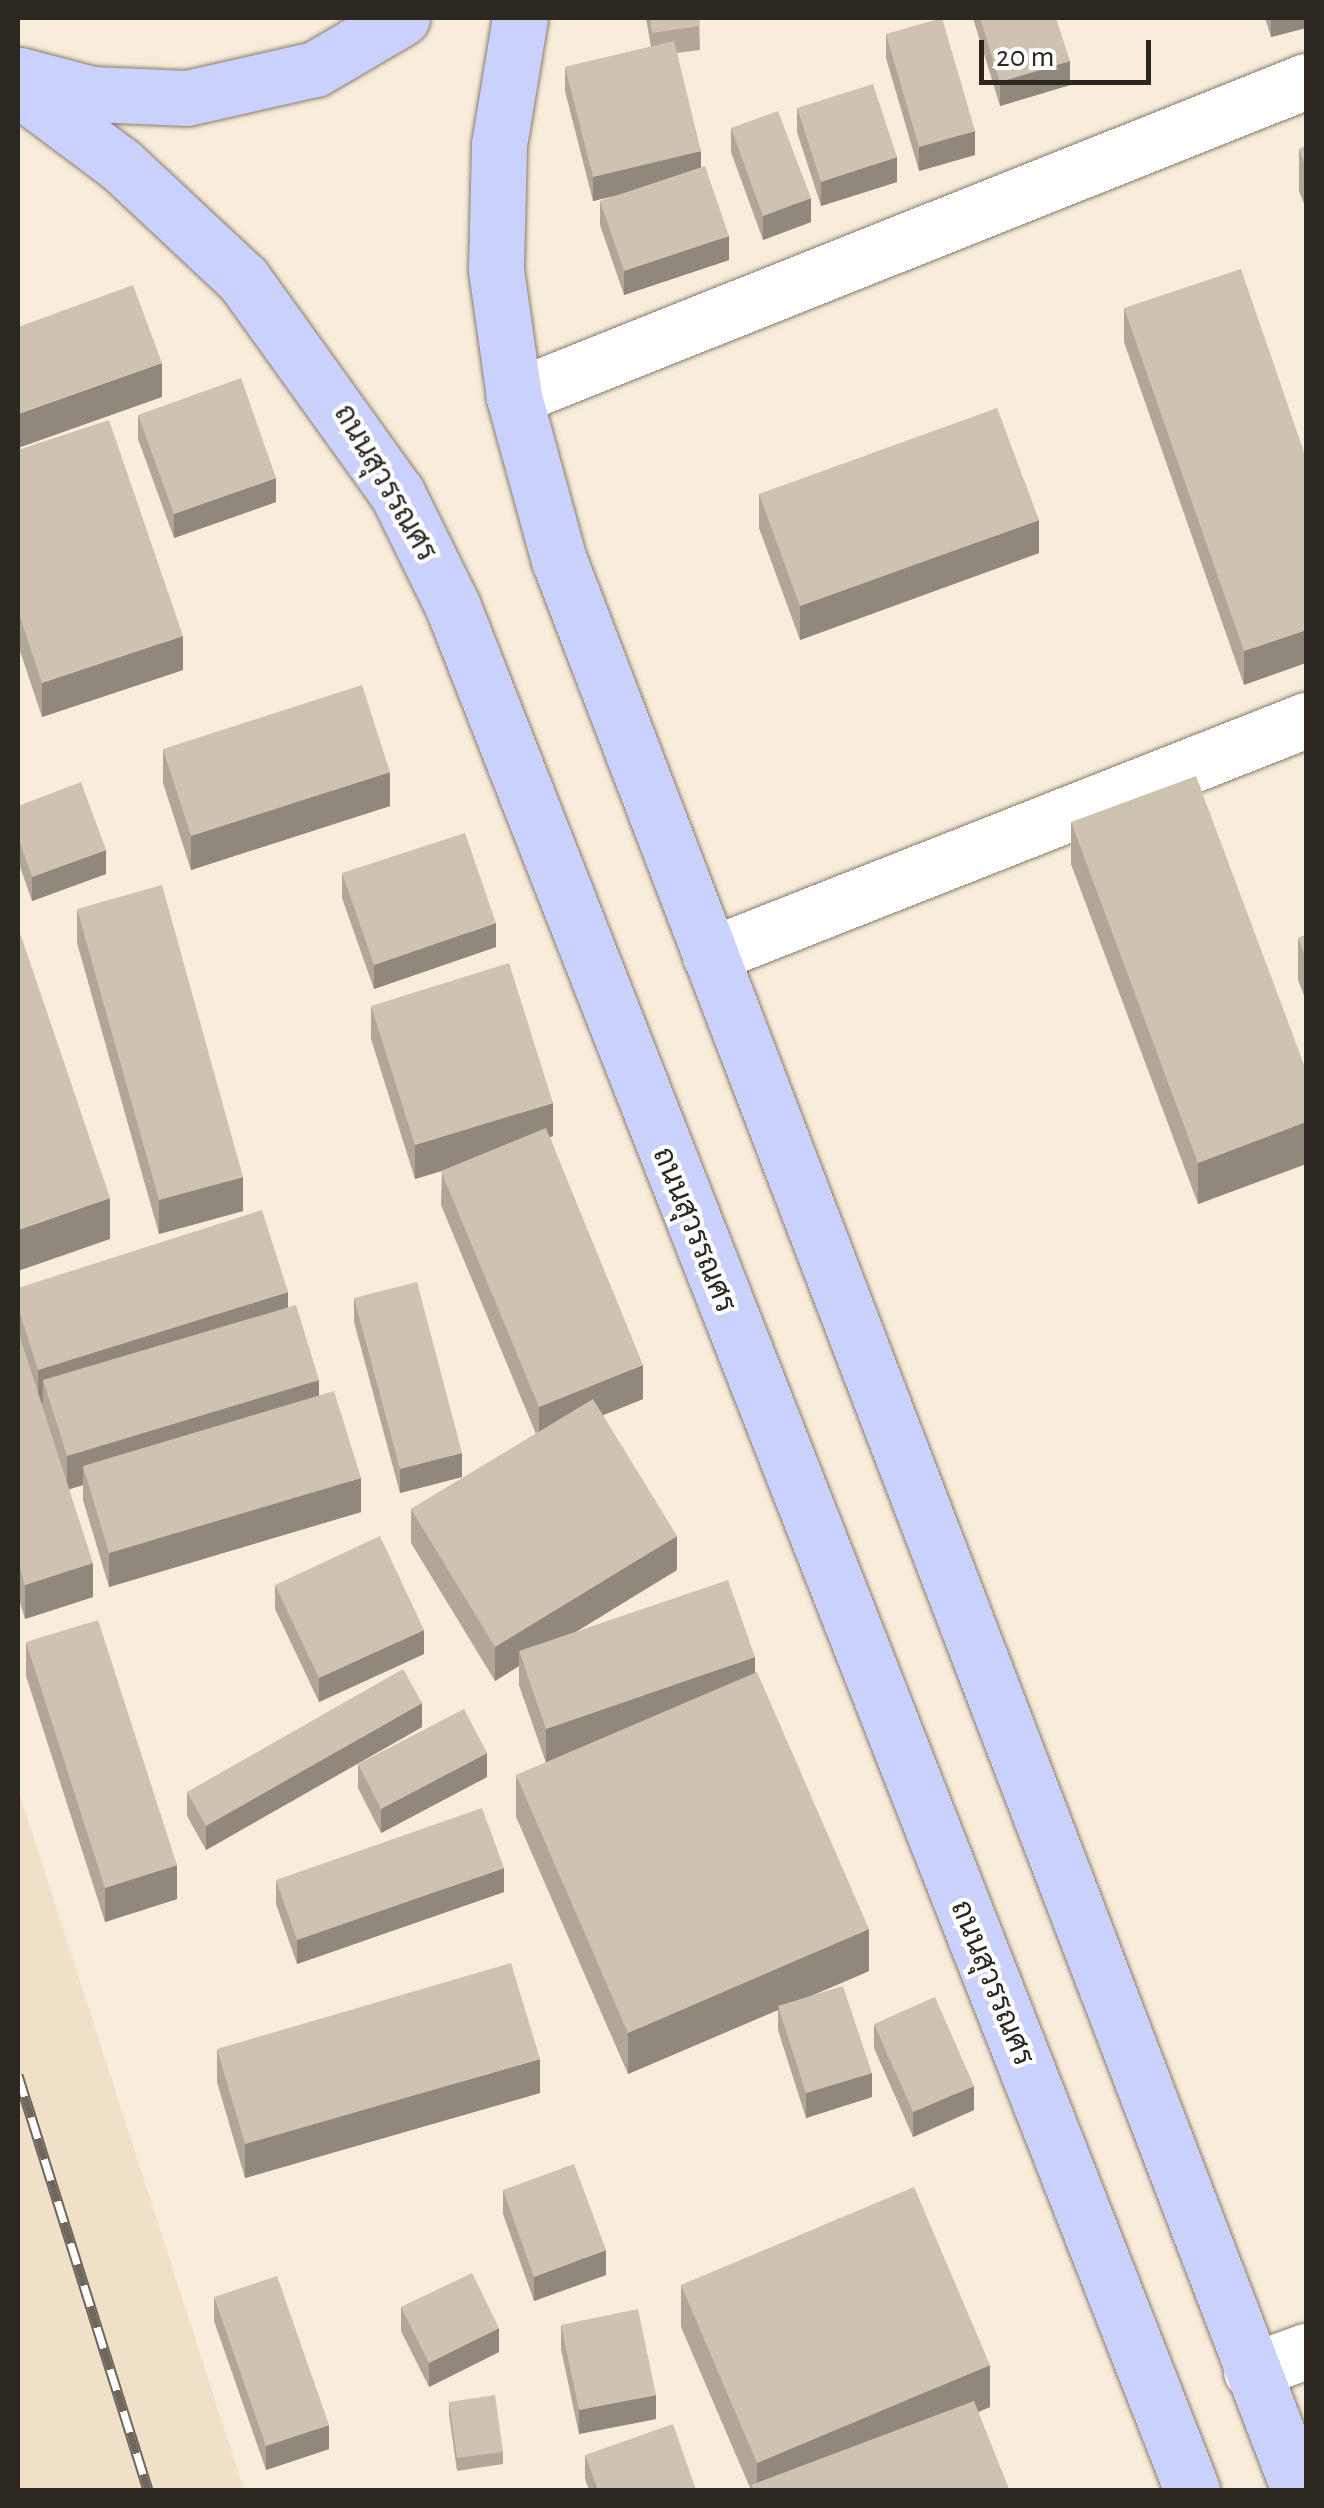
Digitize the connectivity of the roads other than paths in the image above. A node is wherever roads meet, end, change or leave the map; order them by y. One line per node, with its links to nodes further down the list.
1 (402, 18): 3 (main road)
2 (520, 18): 6 (main road)
3 (18, 74)
4 (1306, 81): 6 (street)
5 (18, 88): 11 (main road, ถนนสุวรรณศร)
6 (514, 397): 8 (main road)
7 (1306, 720): 8 (street)
8 (710, 956): 10 (main road)
9 (1306, 2351): 10 (street)
10 (1252, 2372): 12 (main road)
11 (1192, 2490)
12 (1299, 2490)

